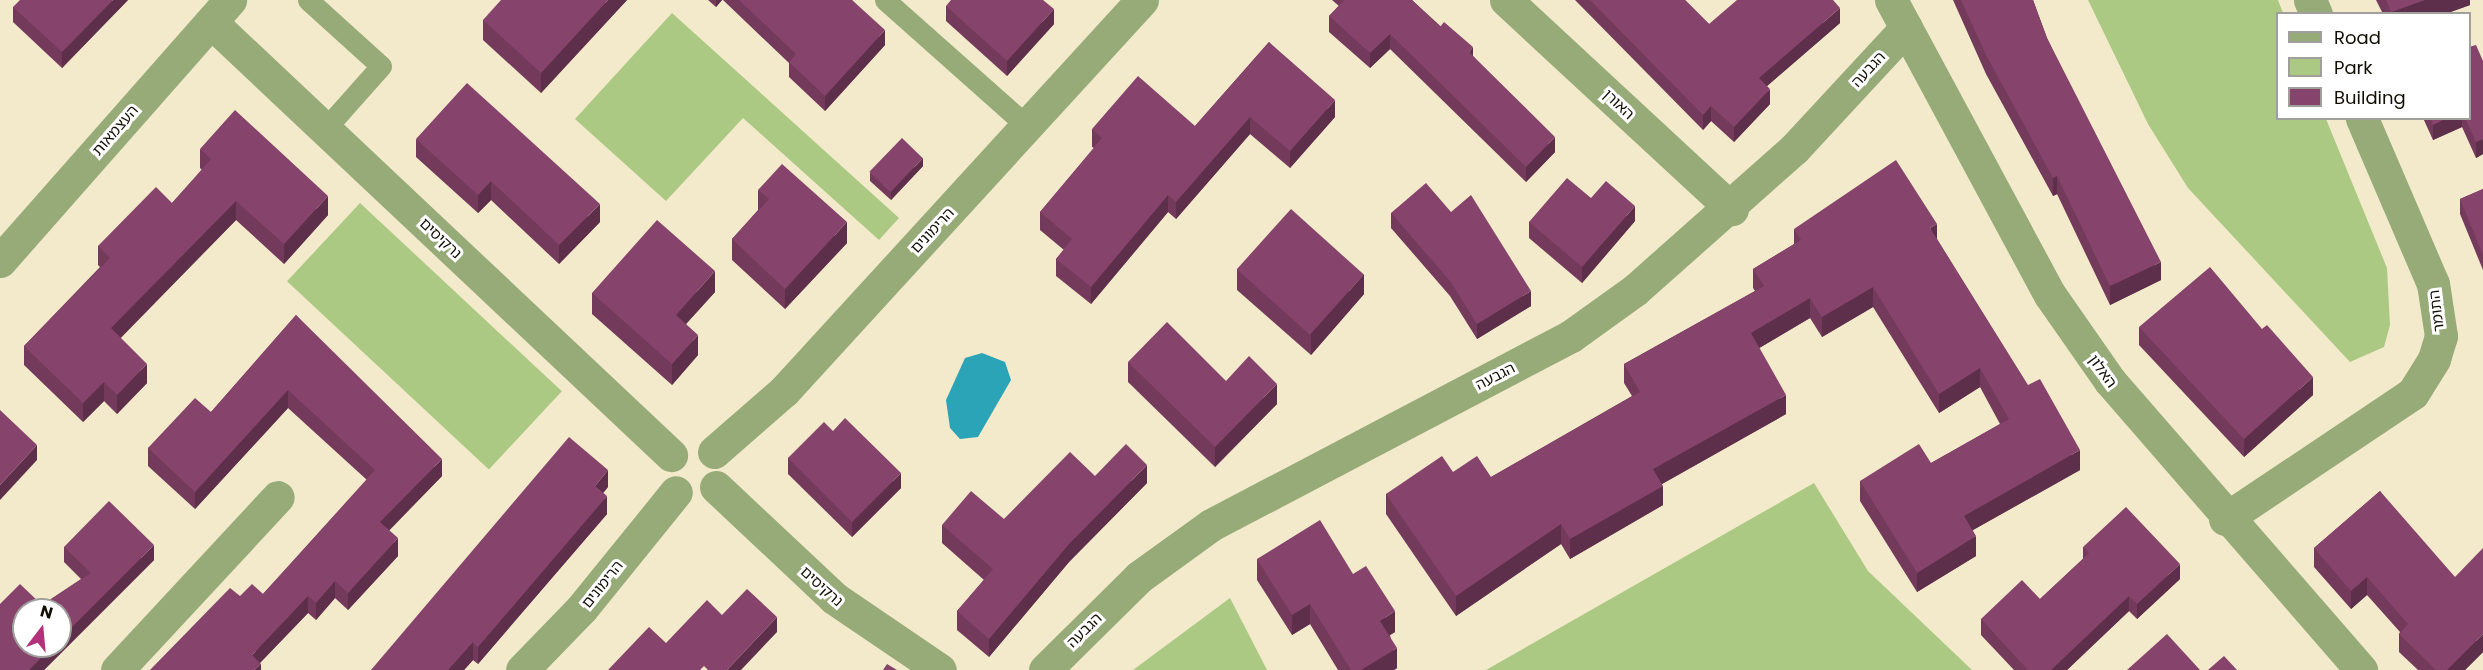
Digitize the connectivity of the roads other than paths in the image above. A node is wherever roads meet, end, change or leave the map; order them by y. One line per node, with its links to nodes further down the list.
1 (308, 0): 10 (lane)
2 (885, 0): 9 (lane)
3 (1142, 0): 9 (street, הרימונים)
4 (1506, 0): 11 (street, האורן)
5 (1891, 0): 7 (street, האלון)
6 (220, 11): 10 (street, נרקיסים); 12 (street, העצמאות)
7 (1906, 28): 11 (street, הגבעה); 18 (street, האלון)
8 (2363, 120): 18 (street, התומר)
9 (1027, 126): 13 (street, הרימונים)
10 (325, 129): 14 (street, נרקיסים)
11 (1732, 208): 22 (street, הגבעה)
12 (4, 249)
13 (714, 452): 14 (street); 15 (street)
14 (671, 455): 16 (street)
15 (716, 487): 16 (street); 21 (street, נרקיסים)
16 (675, 492): 20 (street, הרימונים)
17 (278, 497): 19 (street)
18 (2225, 519): 23 (street, האלון)
19 (117, 670)
20 (522, 670)
21 (940, 670)
22 (1045, 670)
23 (2361, 670)

